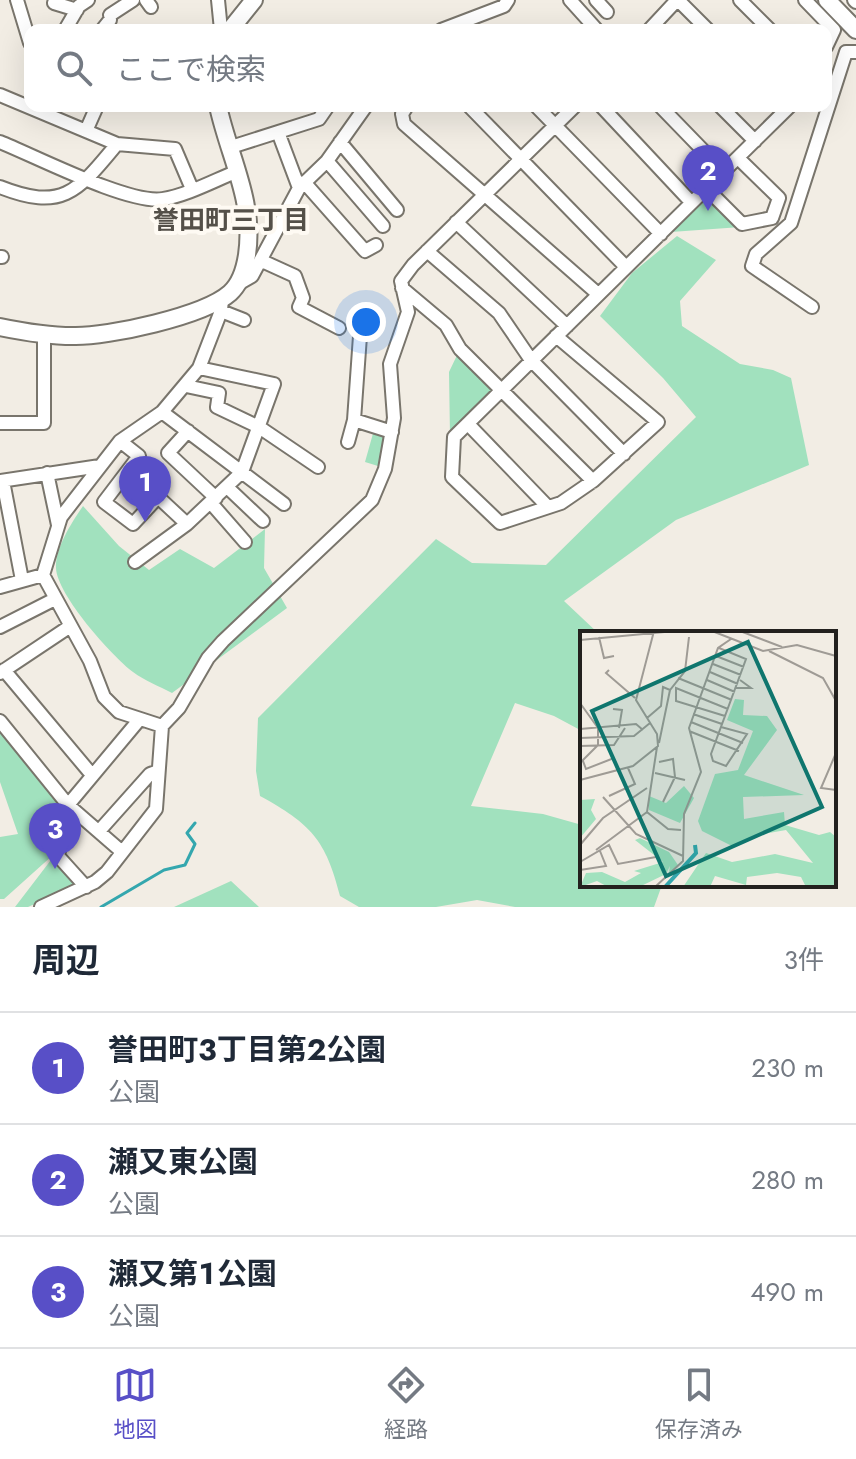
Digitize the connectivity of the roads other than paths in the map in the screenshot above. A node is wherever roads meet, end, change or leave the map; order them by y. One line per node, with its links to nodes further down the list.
1 (17, 0): 17 (street)
2 (88, 0): 14 (street)
3 (133, 0): 16 (street)
4 (218, 0): 19 (street)
5 (254, 0): 20 (main road)
6 (508, 0): 21 (street)
7 (570, 0): 22 (street)
8 (596, 0): 15 (street)
9 (677, 0): 23 (street); 24 (street)
10 (740, 0): 25 (street)
11 (805, 0): 26 (street)
12 (827, 0): 27 (main road)
13 (54, 3): 14 (street)
14 (77, 10): 18 (street)
15 (607, 12)
16 (107, 22)
17 (24, 24)
18 (69, 24)
19 (220, 24)
20 (235, 24)
21 (468, 24)
22 (592, 24)
23 (655, 24)
24 (702, 24)
25 (764, 24)
26 (828, 24)
27 (856, 30)
28 (856, 52): 30 (street)
29 (0, 95): 31 (street)
30 (832, 96)
31 (24, 103)
32 (46, 112): 47 (street)
33 (94, 112): 47 (street)
34 (220, 112): 53 (main road)
35 (324, 112): 48 (street)
36 (362, 112): 51 (street)
37 (403, 112): 64 (street)
38 (475, 112): 55 (street)
39 (541, 112): 46 (street)
40 (569, 112): 46 (street)
41 (607, 112): 65 (street)
42 (666, 112): 58 (street)
43 (726, 112): 49 (street)
44 (781, 112): 49 (street)
45 (827, 112): 78 (street)
46 (554, 126): 55 (street); 69 (street)
47 (86, 131): 52 (street)
48 (278, 132): 53 (street); 60 (street)
49 (755, 141): 54 (street)
50 (0, 142): 59 (street)
51 (340, 142): 56 (street); 66 (street)
52 (117, 144): 59 (street); 62 (street)
53 (231, 147): 57 (main road)
54 (738, 158): 58 (street); 63 (street)
55 (522, 160): 64 (street); 73 (street)
56 (327, 161): 60 (street); 68 (street)
57 (238, 171): 62 (street); 74 (main road)
58 (724, 172): 63 (street)
59 (88, 179): 61 (street); 62 (street)
60 (301, 185): 70 (street); 72 (street)
61 (0, 187)
62 (192, 189)
63 (707, 189): 65 (street)
64 (487, 194): 67 (street); 76 (street)
65 (691, 202): 69 (street)
66 (397, 210)
67 (456, 222): 71 (street); 80 (street)
68 (383, 226)
69 (661, 234): 73 (street)
70 (376, 245)
71 (427, 251): 75 (street); 86 (street)
72 (262, 261): 74 (street); 82 (street)
73 (626, 267): 76 (street)
74 (238, 284): 77 (main road)
75 (401, 287): 89 (street); 96 (street)
76 (598, 294): 80 (street)
77 (222, 304): 79 (street); 83 (main road); 87 (street)
78 (812, 307)
79 (244, 320)
80 (567, 326): 85 (street)
81 (0, 327): 83 (main road)
82 (339, 328)
83 (44, 334): 92 (street)
84 (360, 336): 91 (street)
85 (556, 336): 86 (street); 99 (street)
86 (531, 360): 89 (street); 99 (street)
87 (199, 368): 88 (street); 94 (street)
88 (186, 386): 90 (street); 94 (street)
89 (501, 391): 93 (street); 105 (street)
90 (162, 412): 95 (street); 97 (street)
91 (354, 420): 96 (street); 98 (street)
92 (0, 423)
93 (468, 424): 109 (street); 109 (street)
94 (259, 427): 101 (street); 102 (street)
95 (188, 431): 102 (street); 107 (street)
96 (392, 432): 124 (street)
97 (120, 441): 100 (street); 111 (street)
98 (348, 442)
99 (624, 454): 105 (street)
100 (100, 466): 103 (street); 112 (street)
101 (318, 467)
102 (242, 472): 106 (street); 108 (street)
103 (47, 473): 104 (street); 112 (street)
104 (2, 481): 116 (street)
105 (593, 481): 109 (street)
106 (227, 487): 107 (street); 110 (street)
107 (214, 501): 111 (street); 113 (street)
108 (284, 504)
109 (548, 507)
110 (263, 521)
111 (187, 524): 114 (street)
112 (58, 525): 115 (street)
113 (245, 542)
114 (135, 562)
115 (43, 575): 116 (street); 118 (street)
116 (22, 580): 117 (street)
117 (0, 587)
118 (55, 599): 119 (street); 120 (street)
119 (0, 627)
120 (69, 627): 121 (street); 122 (street)
121 (2, 672): 126 (street)
122 (139, 720): 124 (street); 126 (street)
123 (0, 721): 127 (street)
124 (162, 726): 125 (street)
125 (158, 771): 128 (street); 129 (street)
126 (92, 775): 127 (street)
127 (68, 805): 128 (street); 130 (street)
128 (100, 830): 129 (street)
129 (121, 851): 130 (street)
130 (86, 887): 131 (street)
131 (41, 907)

